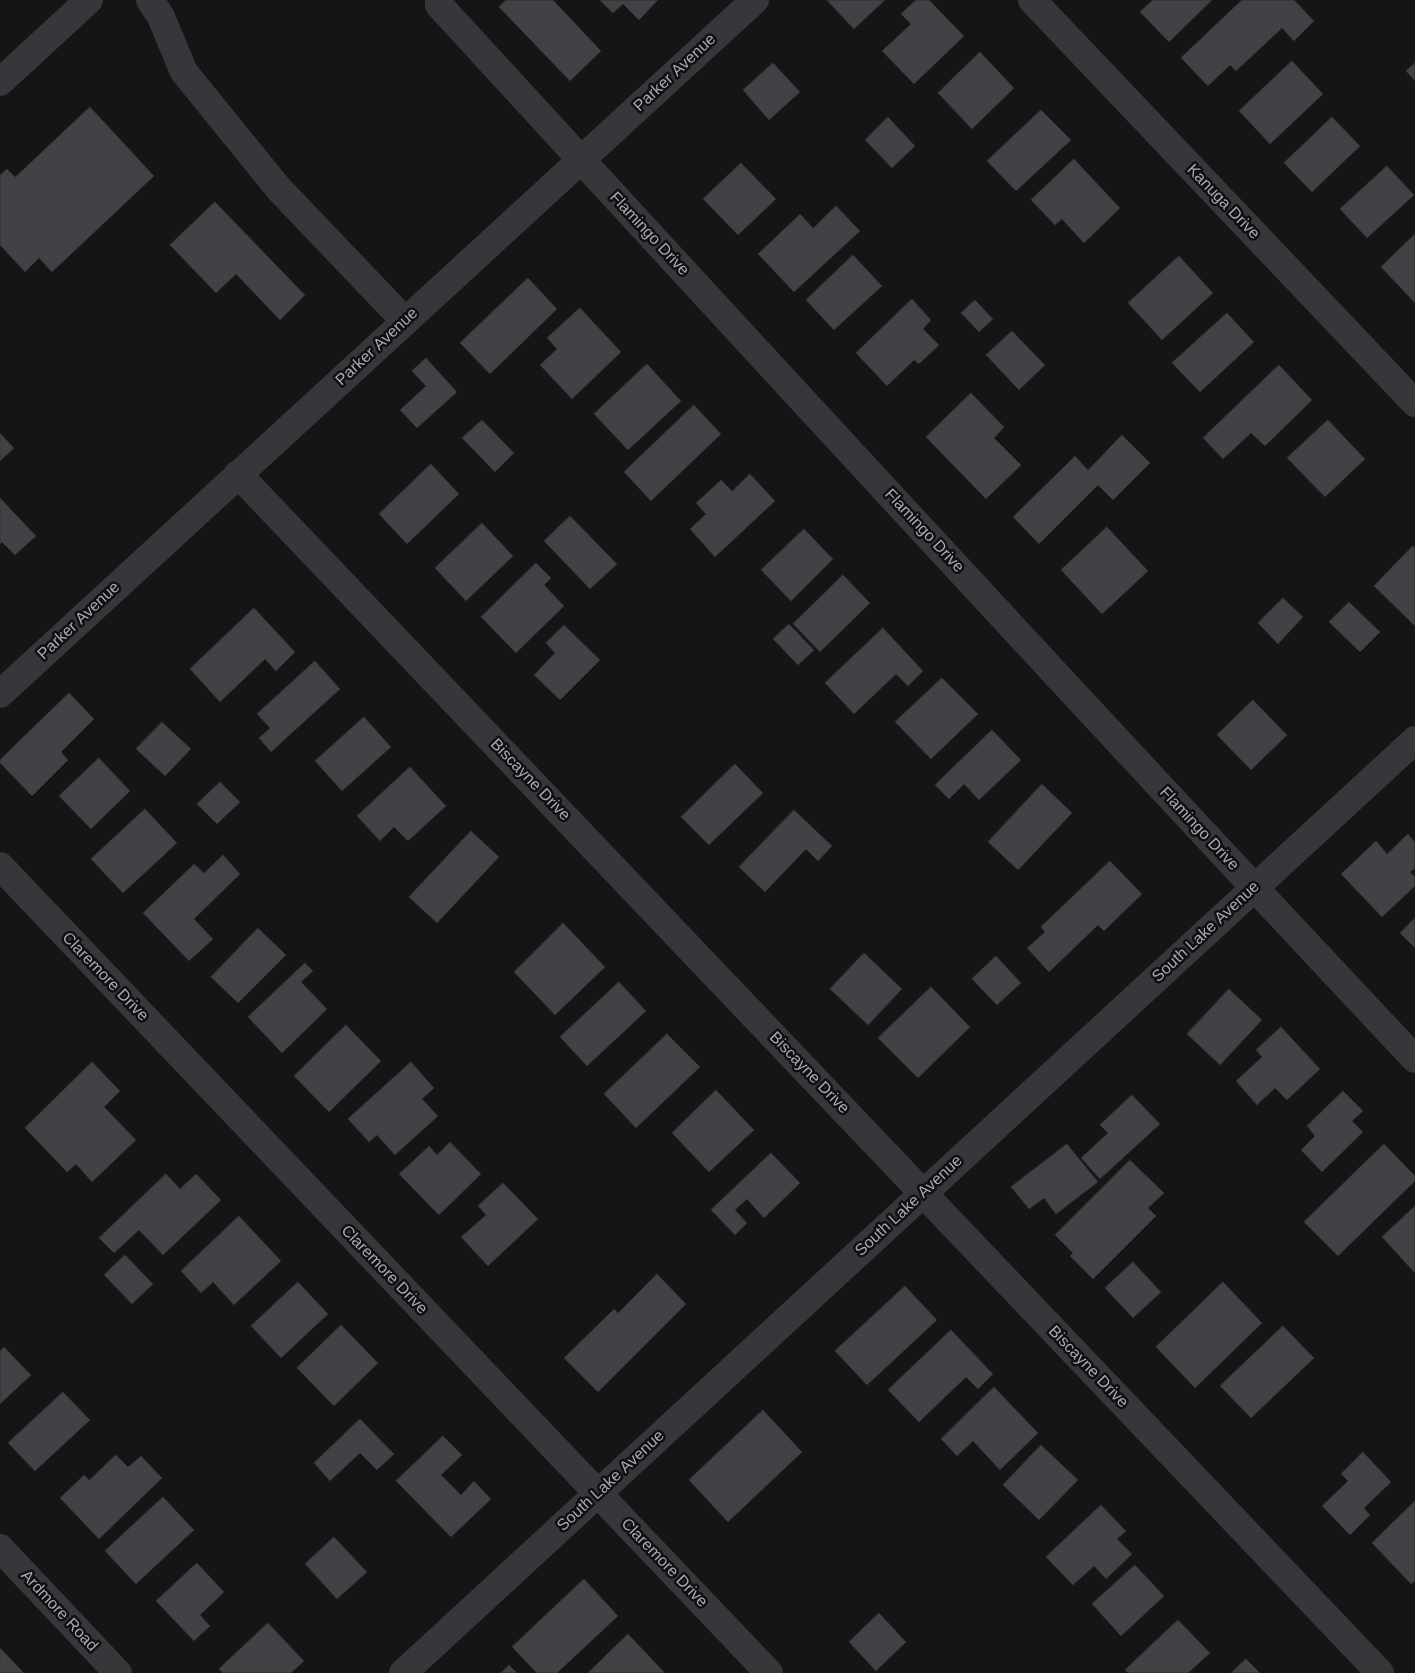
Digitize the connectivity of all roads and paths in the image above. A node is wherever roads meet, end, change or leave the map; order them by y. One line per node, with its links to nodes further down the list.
1 (89, 0): 6 (street)
2 (150, 0): 8 (street)
3 (439, 0): 7 (street, Flamingo Drive)
4 (755, 0): 7 (street, Parker Avenue)
5 (1032, 0): 9 (street, Kanuga Drive)
6 (0, 82)
7 (581, 160): 8 (street, Parker Avenue); 14 (street, Flamingo Drive)
8 (405, 321): 10 (street, Parker Avenue)
9 (1415, 403)
10 (238, 474): 11 (street, Parker Avenue); 16 (street, Biscayne Drive)
11 (0, 694)
12 (1415, 740): 14 (street, South Lake Avenue)
13 (0, 866): 17 (street, Claremore Drive)
14 (1254, 888): 15 (street, Flamingo Drive); 16 (street, South Lake Avenue)
15 (1415, 1059)
16 (923, 1193): 17 (street, South Lake Avenue); 22 (street, Biscayne Drive)
17 (598, 1494): 20 (street, South Lake Avenue); 21 (street, Claremore Drive)
18 (0, 1548): 19 (street, Ardmore Road)
19 (118, 1673)
20 (404, 1673)
21 (769, 1673)
22 (1380, 1673)

